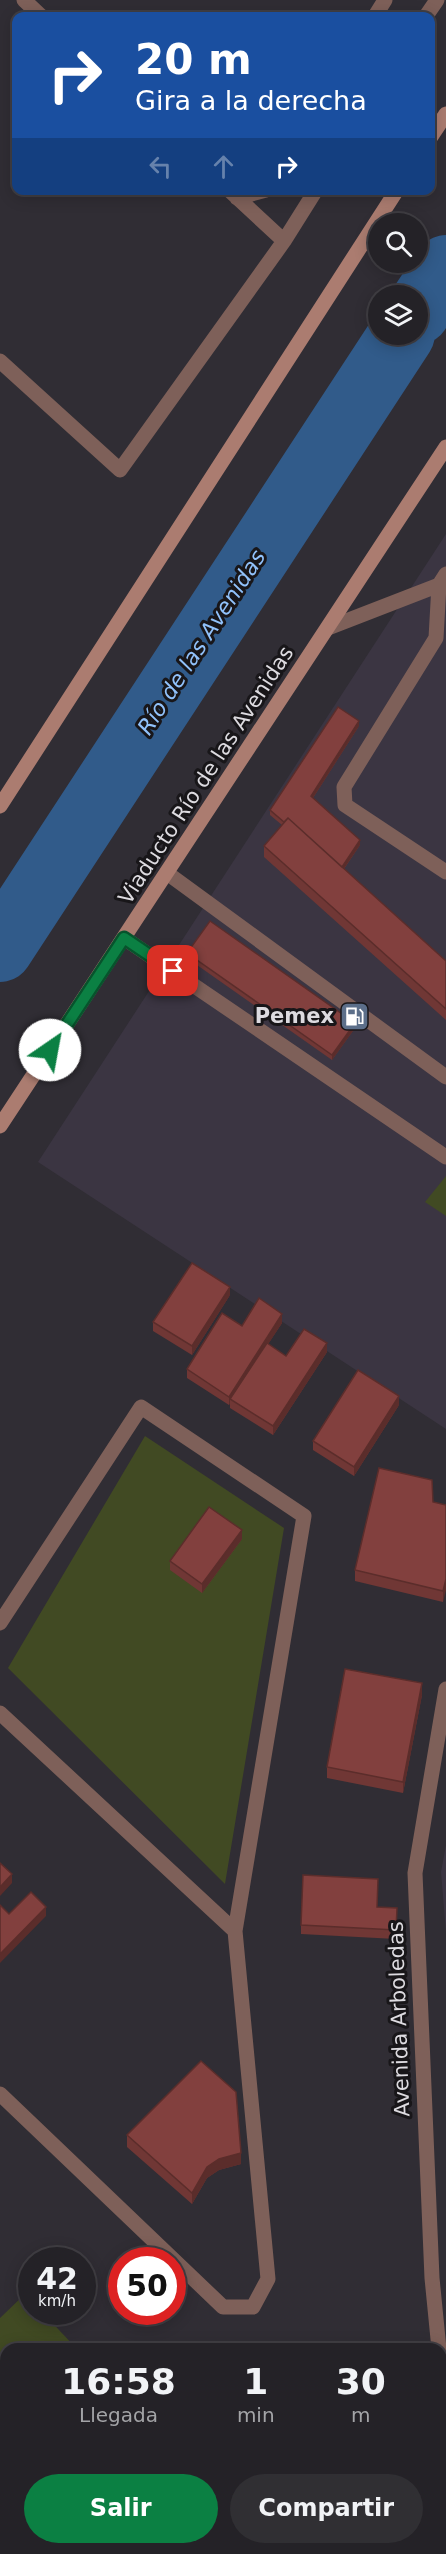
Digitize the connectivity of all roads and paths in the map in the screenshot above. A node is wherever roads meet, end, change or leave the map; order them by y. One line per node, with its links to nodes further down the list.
1 (24, 0): 2 (street)
2 (37, 12)
3 (446, 114): 4 (main road)
4 (435, 130)
5 (234, 195): 8 (street)
6 (313, 195): 8 (street)
7 (394, 195): 13 (main road)
8 (284, 241): 9 (street)
9 (0, 361)
10 (446, 447): 12 (main road, Viaducto Río de las Avenidas)
11 (442, 579): 12 (street); 15 (street)
12 (328, 628): 14 (main road, Viaducto Río de las Avenidas)
13 (0, 806)
14 (167, 873): 16 (main road, Viaducto Río de las Avenidas); 17 (street)
15 (446, 873)
16 (124, 938): 18 (main road, Viaducto Río de las Avenidas); 19 (street)
17 (446, 1077)
18 (0, 1126)
19 (446, 1157)
20 (0, 1623): 23 (street)
21 (446, 1689): 25 (street, Avenida Arboledas)
22 (0, 1713): 23 (street)
23 (235, 1931): 24 (street)
24 (0, 2094)
25 (438, 2343)

